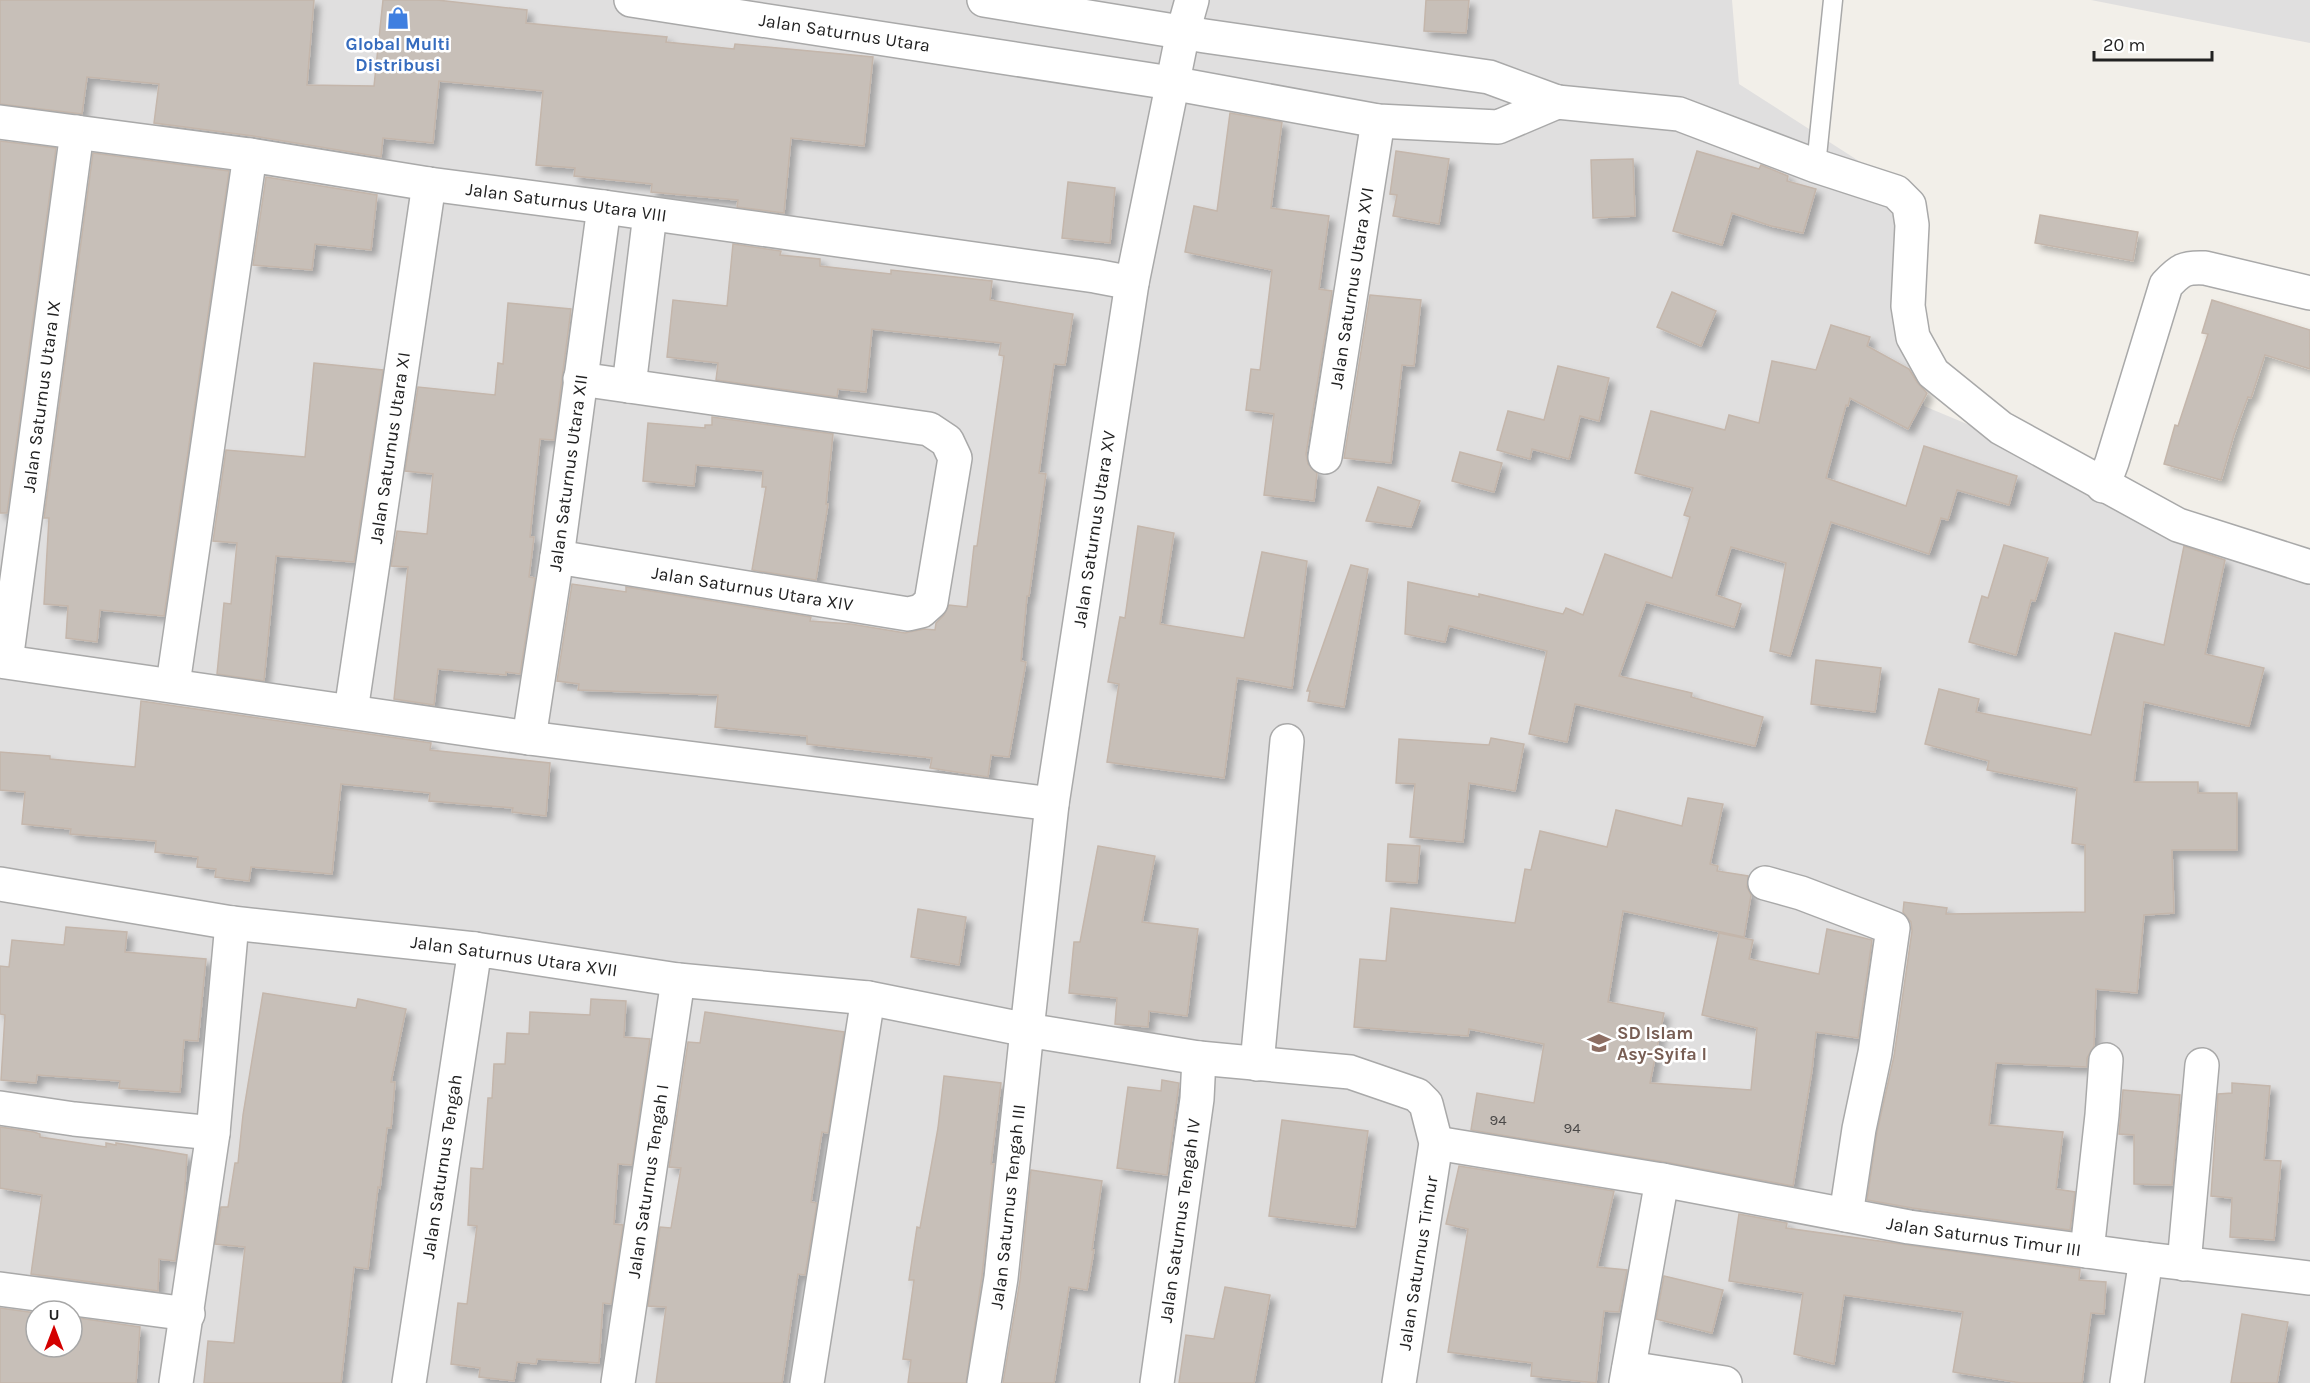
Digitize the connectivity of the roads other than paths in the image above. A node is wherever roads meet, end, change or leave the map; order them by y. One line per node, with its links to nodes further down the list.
1 (631, 0): 6 (street, Jalan Saturnus Utara)
2 (1192, 0): 5 (street, Jalan Saturnus Utara XV)
3 (1833, 0): 13 (lane)
4 (990, 1): 5 (street); 6 (street)
5 (1183, 32): 7 (street, Jalan Saturnus Utara XV); 8 (street)
6 (986, 54): 7 (street, Jalan Saturnus Utara)
7 (1171, 83): 9 (street, Jalan Saturnus Utara); 17 (street, Jalan Saturnus Utara XV)
8 (1557, 102): 9 (street, Jalan Saturnus Utara); 13 (street)
9 (1378, 121): 21 (street, Jalan Saturnus Utara XVI)
10 (0, 122): 11 (street, Jalan Saturnus Utara VIII)
11 (77, 132): 12 (street, Jalan Saturnus Utara VIII); 25 (street, Jalan Saturnus Utara IX)
12 (250, 155): 14 (street, Jalan Saturnus Utara VIII); 26 (street)
13 (1816, 166): 22 (street)
14 (429, 184): 15 (street, Jalan Saturnus Utara VIII); 27 (street, Jalan Saturnus Utara XI)
15 (604, 207): 16 (street, Jalan Saturnus Utara VIII); 19 (street, Jalan Saturnus Utara XII)
16 (650, 214): 17 (street, Jalan Saturnus Utara VIII); 20 (street)
17 (1132, 283): 30 (street, Jalan Saturnus Utara XV)
18 (2310, 293): 22 (street)
19 (580, 379): 20 (street); 23 (street, Jalan Saturnus Utara XII)
20 (630, 386): 23 (street, Jalan Saturnus Utara XIV)
21 (1325, 457)
22 (2103, 486): 24 (street)
23 (557, 557): 28 (street, Jalan Saturnus Utara XII)
24 (2309, 563)
25 (3, 661): 26 (street)
26 (173, 684): 27 (street)
27 (351, 711): 28 (street)
28 (528, 738): 30 (street)
29 (1287, 741): 40 (street)
30 (1052, 804): 37 (street, Jalan Saturnus Utara XV)
31 (1765, 883): 46 (street)
32 (0, 884): 33 (street, Jalan Saturnus Utara XVII)
33 (232, 923): 34 (street, Jalan Saturnus Utara XVII); 43 (street)
34 (475, 949): 35 (street, Jalan Saturnus Utara XVII); 55 (street, Jalan Saturnus Tengah)
35 (678, 980): 36 (street, Jalan Saturnus Utara XVII); 56 (street, Jalan Saturnus Tengah I)
36 (868, 998): 37 (street, Jalan Saturnus Utara XVII); 57 (street)
37 (1027, 1030): 38 (street, Jalan Saturnus Utara XVII); 58 (street, Jalan Saturnus Tengah III)
38 (1199, 1058): 40 (street, Jalan Saturnus Utara XVII); 59 (street, Jalan Saturnus Tengah IV)
39 (2106, 1060): 47 (street)
40 (1257, 1064): 44 (street, Jalan Saturnus Utara XVII)
41 (2202, 1065): 49 (street)
42 (0, 1108): 43 (street)
43 (213, 1133): 52 (street)
44 (1436, 1143): 45 (street, Jalan Saturnus Timur III); 60 (street, Jalan Saturnus Timur)
45 (1662, 1180): 46 (street, Jalan Saturnus Timur III); 53 (street)
46 (1846, 1215): 47 (street, Jalan Saturnus Timur III)
47 (2087, 1251): 48 (street, Jalan Saturnus Timur III)
48 (2146, 1259): 49 (street, Jalan Saturnus Timur III); 62 (street)
49 (2184, 1264): 50 (street, Jalan Saturnus Timur III)
50 (2310, 1278)
51 (0, 1289): 52 (street)
52 (188, 1314): 54 (street)
53 (1628, 1376): 61 (street)
54 (176, 1383)
55 (409, 1383)
56 (618, 1383)
57 (807, 1383)
58 (984, 1383)
59 (1157, 1383)
60 (1399, 1383)
61 (1725, 1383)
62 (2127, 1383)

